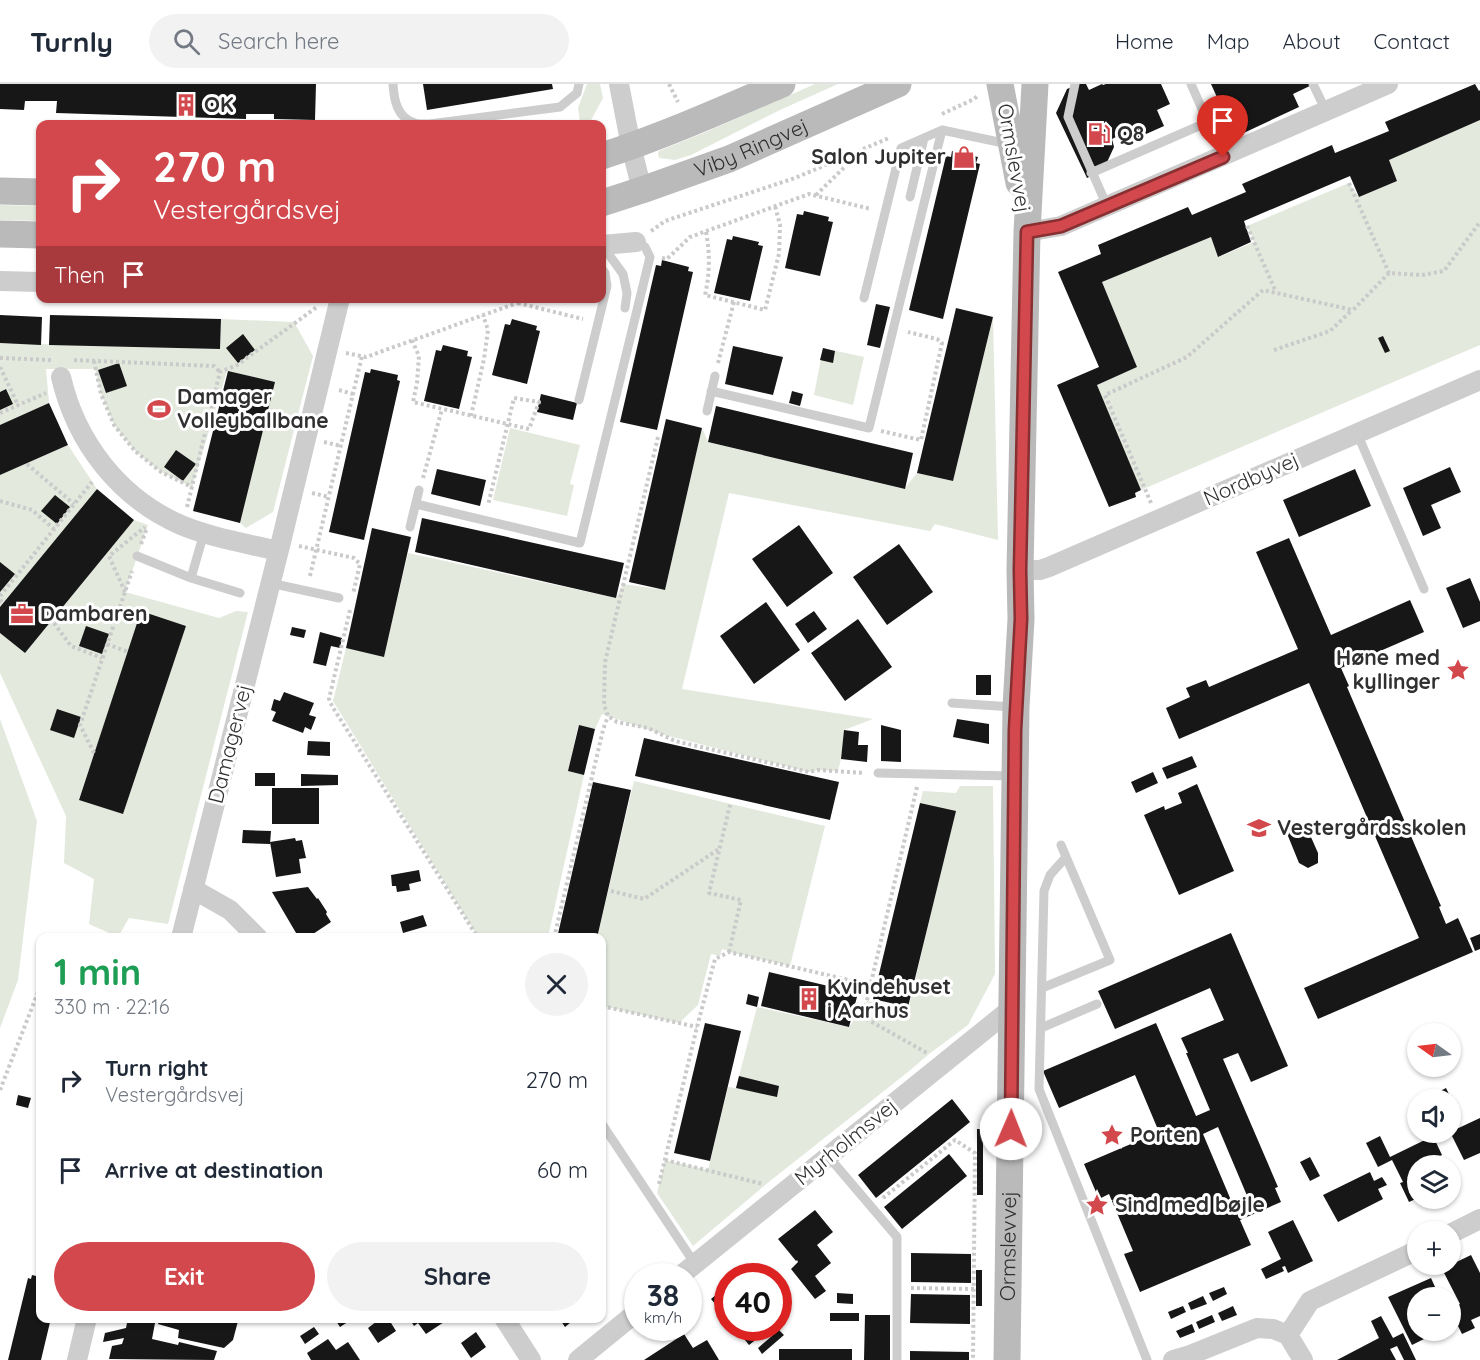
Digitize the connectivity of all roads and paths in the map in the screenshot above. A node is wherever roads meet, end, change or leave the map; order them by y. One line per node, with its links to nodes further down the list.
1 (393, 84): 16 (lane)
2 (579, 84): 17 (lane)
3 (619, 84): 23 (street)
4 (782, 84): 23 (street)
5 (868, 84): 22 (street)
6 (898, 84): 22 (street, Viby Ringvej)
7 (1035, 84): 24 (street, Ormslevvej)
8 (1075, 84): 28 (lane)
9 (1191, 84): 18 (lane)
10 (1313, 84): 14 (lane)
11 (1388, 84): 14 (street)
12 (1001, 85): 24 (street, Ormslevvej)
13 (972, 100): 15 (path)
14 (1326, 111): 27 (street)
15 (940, 115)
16 (409, 120)
17 (461, 120)
18 (1208, 122): 27 (lane); 28 (lane)
19 (942, 130): 21 (lane); 24 (lane); 63 (lane)
20 (896, 135): 25 (path)
21 (924, 138): 34 (lane); 38 (lane)
22 (771, 141): 30 (street, Viby Ringvej)
23 (631, 146): 26 (street); 30 (street)
24 (1022, 146): 42 (street, Ormslevvej)
25 (863, 150): 33 (path); 45 (path)
26 (606, 155)
27 (1223, 157): 37 (street)
28 (1091, 173): 37 (lane)
29 (1349, 183): 49 (path)
30 (642, 190): 35 (street, Viby Ringvej)
31 (0, 191): 32 (street)
32 (36, 192)
33 (815, 195): 36 (path); 38 (path)
34 (910, 197)
35 (606, 201)
36 (775, 206): 41 (path); 54 (path)
37 (1107, 206): 42 (street)
38 (885, 213): 53 (lane)
39 (1480, 222): 49 (path)
40 (1247, 226): 52 (path)
41 (706, 231): 48 (path); 54 (path)
42 (1027, 232): 103 (street, Ormslevvej)
43 (0, 234): 44 (street)
44 (36, 235)
45 (636, 242): 46 (street); 48 (lane)
46 (606, 245)
47 (606, 251): 59 (lane)
48 (650, 257): 95 (lane)
49 (1389, 273): 60 (path)
50 (0, 281): 51 (street)
51 (36, 282)
52 (1276, 293): 60 (path); 94 (path)
53 (864, 298)
54 (734, 302): 73 (path)
55 (339, 303): 65 (street, Damagervej)
56 (517, 303): 61 (path); 62 (path)
57 (603, 303): 62 (lane)
58 (318, 306): 72 (path)
59 (625, 308)
60 (1353, 310): 66 (path)
61 (483, 315): 64 (path); 81 (path)
62 (598, 323): 76 (lane)
63 (893, 329): 83 (lane); 83 (path)
64 (412, 340): 67 (path); 78 (path)
65 (328, 350): 67 (path); 100 (street, Damagervej)
66 (1275, 350)
67 (362, 356): 101 (path)
68 (0, 358): 71 (path)
69 (94, 361): 71 (path); 72 (path); 88 (path)
70 (0, 367): 77 (path)
71 (60, 371): 77 (path); 87 (street)
72 (220, 372): 88 (path)
73 (715, 376): 75 (lane)
74 (1480, 380): 84 (street, Nordbyvej)
75 (711, 392): 79 (lane); 83 (lane)
76 (579, 400)
77 (18, 405): 80 (path)
78 (442, 409): 81 (path); 89 (path)
79 (707, 411)
80 (0, 413)
81 (471, 416): 82 (path)
82 (508, 424): 82 (path); 95 (path)
83 (869, 428)
84 (1357, 434): 94 (street, Nordbyvej); 106 (lane)
85 (658, 437): 117 (path)
86 (27, 464): 91 (path)
87 (104, 468): 91 (path); 93 (street)
88 (192, 487): 96 (path)
89 (419, 490): 92 (lane)
90 (0, 501): 98 (path)
91 (74, 504): 98 (path)
92 (416, 504): 95 (lane); 97 (lane)
93 (154, 511): 96 (street); 102 (path)
94 (1158, 520): 103 (street, Nordbyvej)
95 (484, 521)
96 (182, 525): 99 (street)
97 (410, 527)
98 (54, 529): 109 (path)
99 (204, 533): 100 (street); 104 (lane)
100 (280, 547): 101 (path); 105 (street, Damagervej)
101 (317, 550): 107 (path); 130 (path)
102 (137, 556): 104 (lane); 112 (path)
103 (1020, 570): 116 (street, Ormslevvej)
104 (191, 578): 108 (lane)
105 (270, 583): 107 (lane); 126 (street, Damagervej)
106 (1424, 589)
107 (306, 591): 110 (lane)
108 (240, 593)
109 (0, 596)
110 (339, 598)
111 (54, 623): 114 (path)
112 (107, 644): 113 (path); 114 (path)
113 (128, 652)
114 (102, 658): 118 (path)
115 (952, 702): 116 (lane)
116 (1016, 707): 121 (street, Ormslevvej)
117 (608, 716): 119 (path); 131 (path)
118 (94, 753)
119 (878, 774): 120 (lane)
120 (920, 774): 121 (lane); 133 (path)
121 (1014, 776): 138 (street, Ormslevvej)
122 (730, 805): 124 (path)
123 (1061, 845): 125 (lane)
124 (719, 849): 127 (path); 132 (path)
125 (1066, 857): 134 (lane); 134 (lane)
126 (193, 889): 128 (street, Damagervej); 129 (street)
127 (611, 891)
128 (182, 933)
129 (253, 933)
130 (474, 933)
131 (555, 933)
132 (729, 952): 133 (path); 139 (path)
133 (870, 985): 141 (path)
134 (1042, 988): 140 (lane)
135 (36, 997): 142 (path)
136 (1097, 1004): 140 (lane)
137 (606, 1007): 139 (path)
138 (1012, 1008): 141 (street, Myrholmsvej); 165 (street, Ormslevvej)
139 (697, 1027): 145 (path)
140 (1041, 1028): 166 (lane)
141 (945, 1063): 144 (street, Myrholmsvej)
142 (0, 1090)
143 (606, 1130): 147 (lane)
144 (828, 1156): 146 (street, Myrholmsvej); 148 (lane)
145 (665, 1160): 146 (path); 147 (path)
146 (783, 1193): 153 (street, Myrholmsvej)
147 (654, 1203): 152 (lane)
148 (872, 1208): 154 (lane); 155 (path)
149 (1480, 1219): 150 (street)
150 (1461, 1228)
151 (1407, 1255): 159 (street)
152 (684, 1263)
153 (696, 1263)
154 (897, 1288): 155 (path); 163 (lane)
155 (974, 1289): 164 (path)
156 (624, 1322): 162 (street)
157 (86, 1323): 160 (street)
158 (507, 1323): 161 (street)
159 (1288, 1335): 167 (street); 168 (street)
160 (77, 1360)
161 (531, 1360)
162 (578, 1360)
163 (897, 1360)
164 (973, 1360)
165 (1007, 1360)
166 (1147, 1360)
167 (1173, 1360)
168 (1303, 1360)

